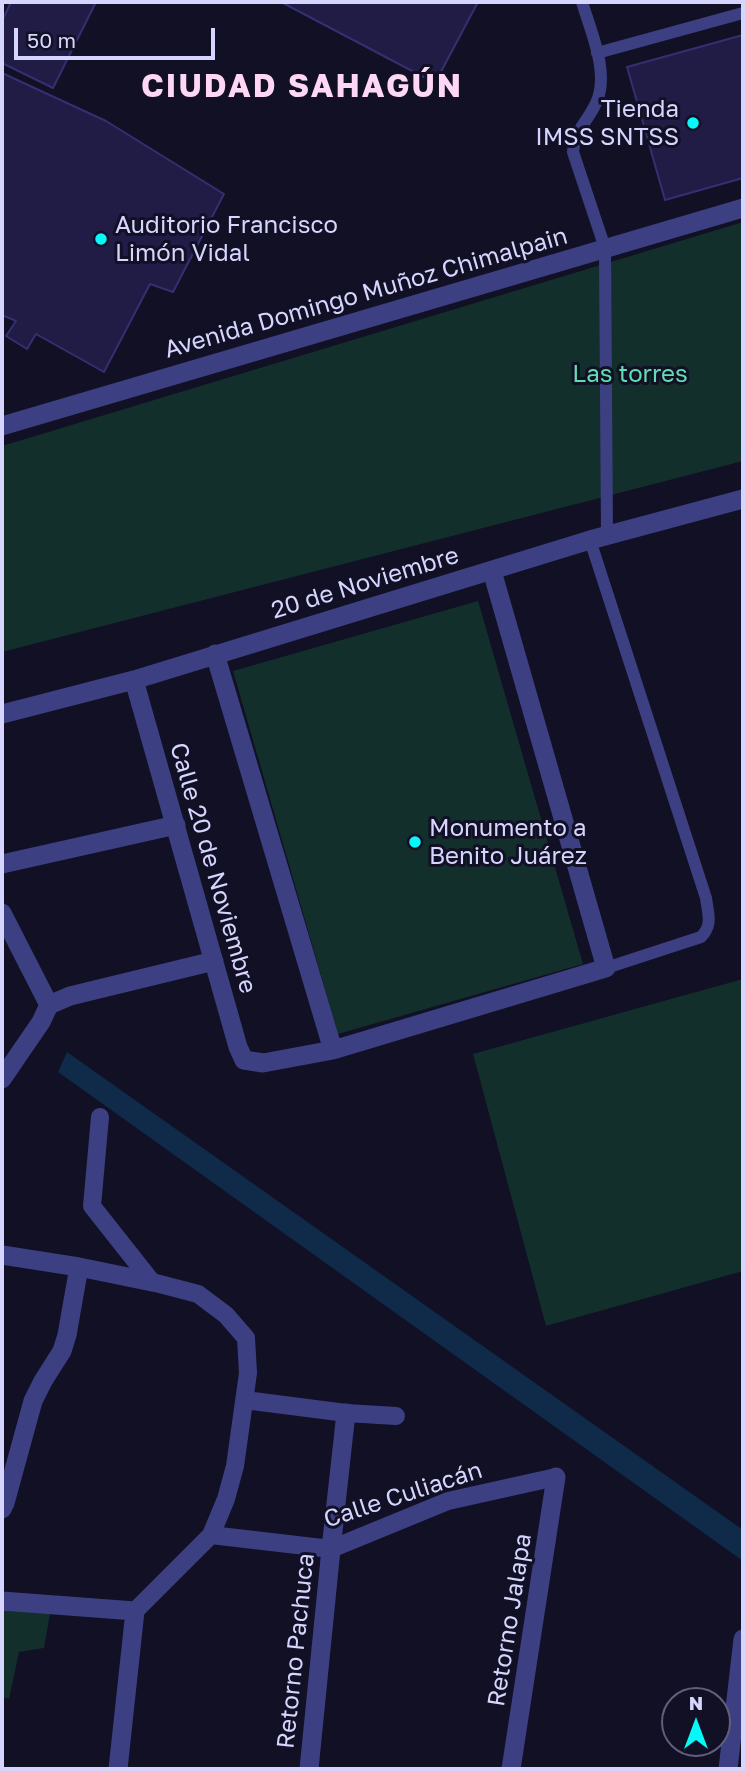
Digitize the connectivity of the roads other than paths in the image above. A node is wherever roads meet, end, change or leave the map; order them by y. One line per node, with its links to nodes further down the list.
1 (582, 2): 3 (lane)
2 (743, 13): 3 (lane)
3 (597, 54): 5 (lane)
4 (743, 208): 5 (street, Avenida Domingo Muñoz Chimalpain)
5 (605, 248): 6 (street, Avenida Domingo Muñoz Chimalpain); 8 (lane)
6 (2, 426)
7 (743, 499): 8 (street, 20 de Noviembre)
8 (599, 538): 9 (street, 20 de Noviembre); 17 (lane)
9 (492, 570): 10 (street, 20 de Noviembre); 17 (street)
10 (215, 654): 11 (street, 20 de Noviembre); 19 (street)
11 (134, 680): 12 (street, 20 de Noviembre); 13 (street, Calle 20 de Noviembre)
12 (2, 714)
13 (176, 825): 14 (street); 16 (street, Calle 20 de Noviembre)
14 (2, 864)
15 (2, 913): 18 (street)
16 (214, 961): 18 (street); 19 (street, Calle 20 de Noviembre)
17 (606, 968): 19 (street)
18 (45, 1013): 20 (street)
19 (333, 1050)
20 (9, 1051): 21 (street)
21 (2, 1079)
22 (100, 1117): 25 (street)
23 (2, 1255): 24 (street)
24 (79, 1267): 25 (street); 30 (street)
25 (152, 1282): 26 (street)
26 (245, 1400): 27 (street); 31 (street)
27 (346, 1413): 28 (street); 32 (street, Retorno Pachuca)
28 (396, 1416)
29 (556, 1478): 32 (street, Calle Culiacán); 38 (street, Retorno Jalapa)
30 (2, 1509)
31 (211, 1535): 32 (street, Calle Culiacán); 34 (street)
32 (331, 1549): 37 (street, Retorno Pachuca)
33 (2, 1601): 34 (street)
34 (135, 1611): 36 (street)
35 (743, 1639): 39 (street)
36 (118, 1769)
37 (309, 1769)
38 (511, 1769)
39 (728, 1769)

